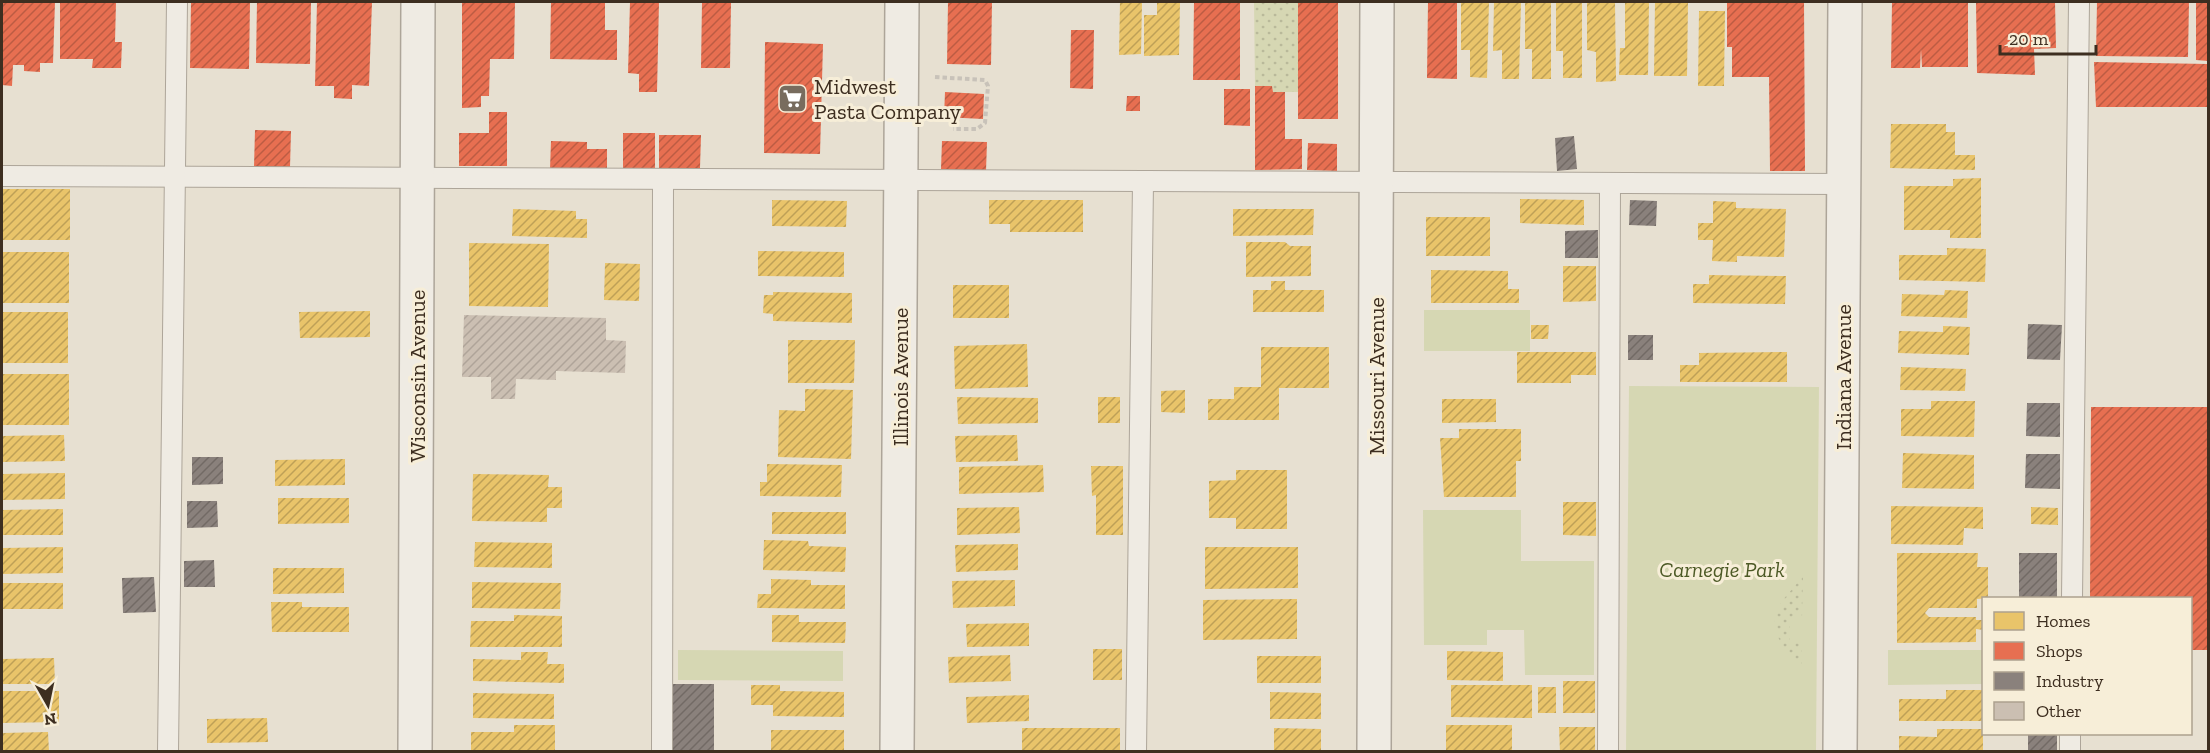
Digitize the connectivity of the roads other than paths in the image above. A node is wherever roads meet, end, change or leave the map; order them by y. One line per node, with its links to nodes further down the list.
1 (177, 2): 8 (lane)
2 (418, 2): 9 (street, Wisconsin Avenue)
3 (902, 2): 11 (street, Illinois Avenue)
4 (1377, 2): 13 (street, Missouri Avenue)
5 (1845, 2): 15 (street, Indiana Avenue)
6 (2079, 2): 16 (lane)
7 (2, 176): 8 (lane)
8 (175, 177): 9 (lane); 18 (lane)
9 (418, 180): 10 (lane); 19 (street, Wisconsin Avenue)
10 (663, 180): 11 (lane); 20 (lane)
11 (901, 180): 12 (lane); 21 (street, Illinois Avenue)
12 (1143, 182): 13 (lane); 22 (lane)
13 (1376, 183): 14 (lane); 23 (street, Missouri Avenue)
14 (1610, 184): 15 (lane); 24 (lane)
15 (1844, 184): 25 (street, Indiana Avenue)
16 (2072, 597)
17 (2070, 735): 26 (lane)
18 (168, 752)
19 (415, 752)
20 (662, 752)
21 (897, 752)
22 (1136, 752)
23 (1374, 752)
24 (1608, 752)
25 (1840, 752)
26 (2070, 752)

